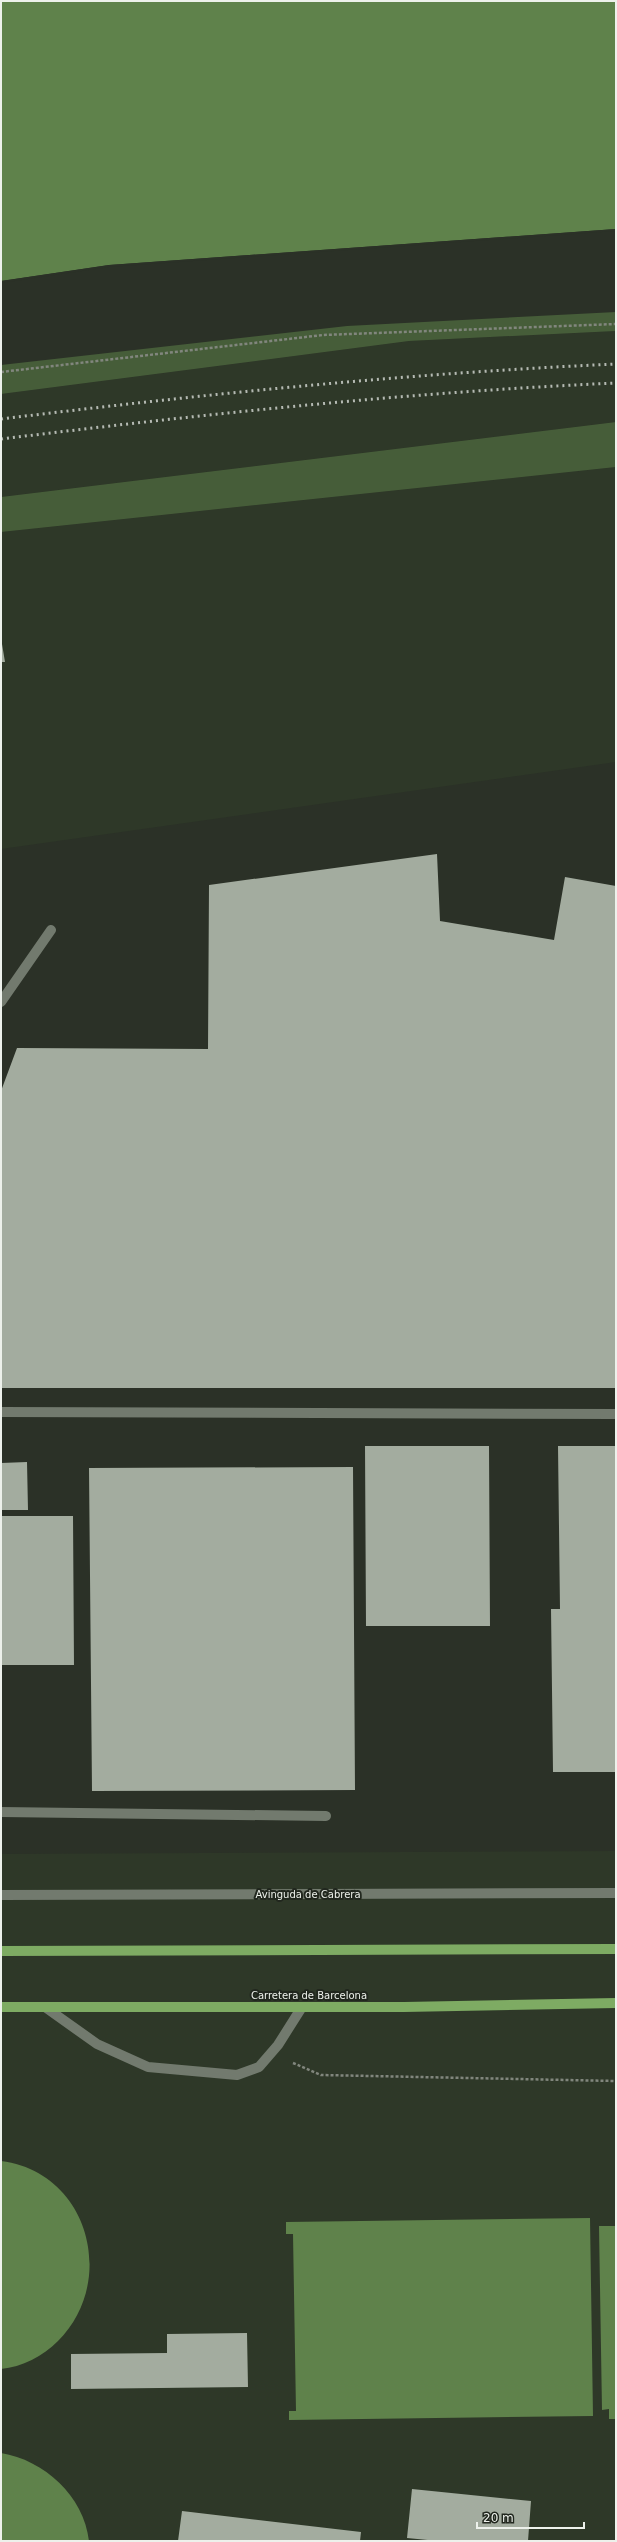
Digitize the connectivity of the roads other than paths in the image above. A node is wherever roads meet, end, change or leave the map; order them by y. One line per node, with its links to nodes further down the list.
1 (51, 930): 2 (lane)
2 (1, 1002)
3 (1, 1412): 4 (lane)
4 (616, 1414)
5 (1, 1812): 6 (lane)
6 (326, 1816)
7 (616, 1893): 8 (lane, Avinguda de Cabrera)
8 (1, 1895)
9 (616, 1948): 10 (main road)
10 (1, 1951)
11 (616, 2003): 14 (main road, Carretera de Barcelona)
12 (1, 2007): 13 (main road, Carretera de Barcelona)
13 (45, 2007): 14 (main road, Carretera de Barcelona); 14 (lane)
14 (302, 2007)

